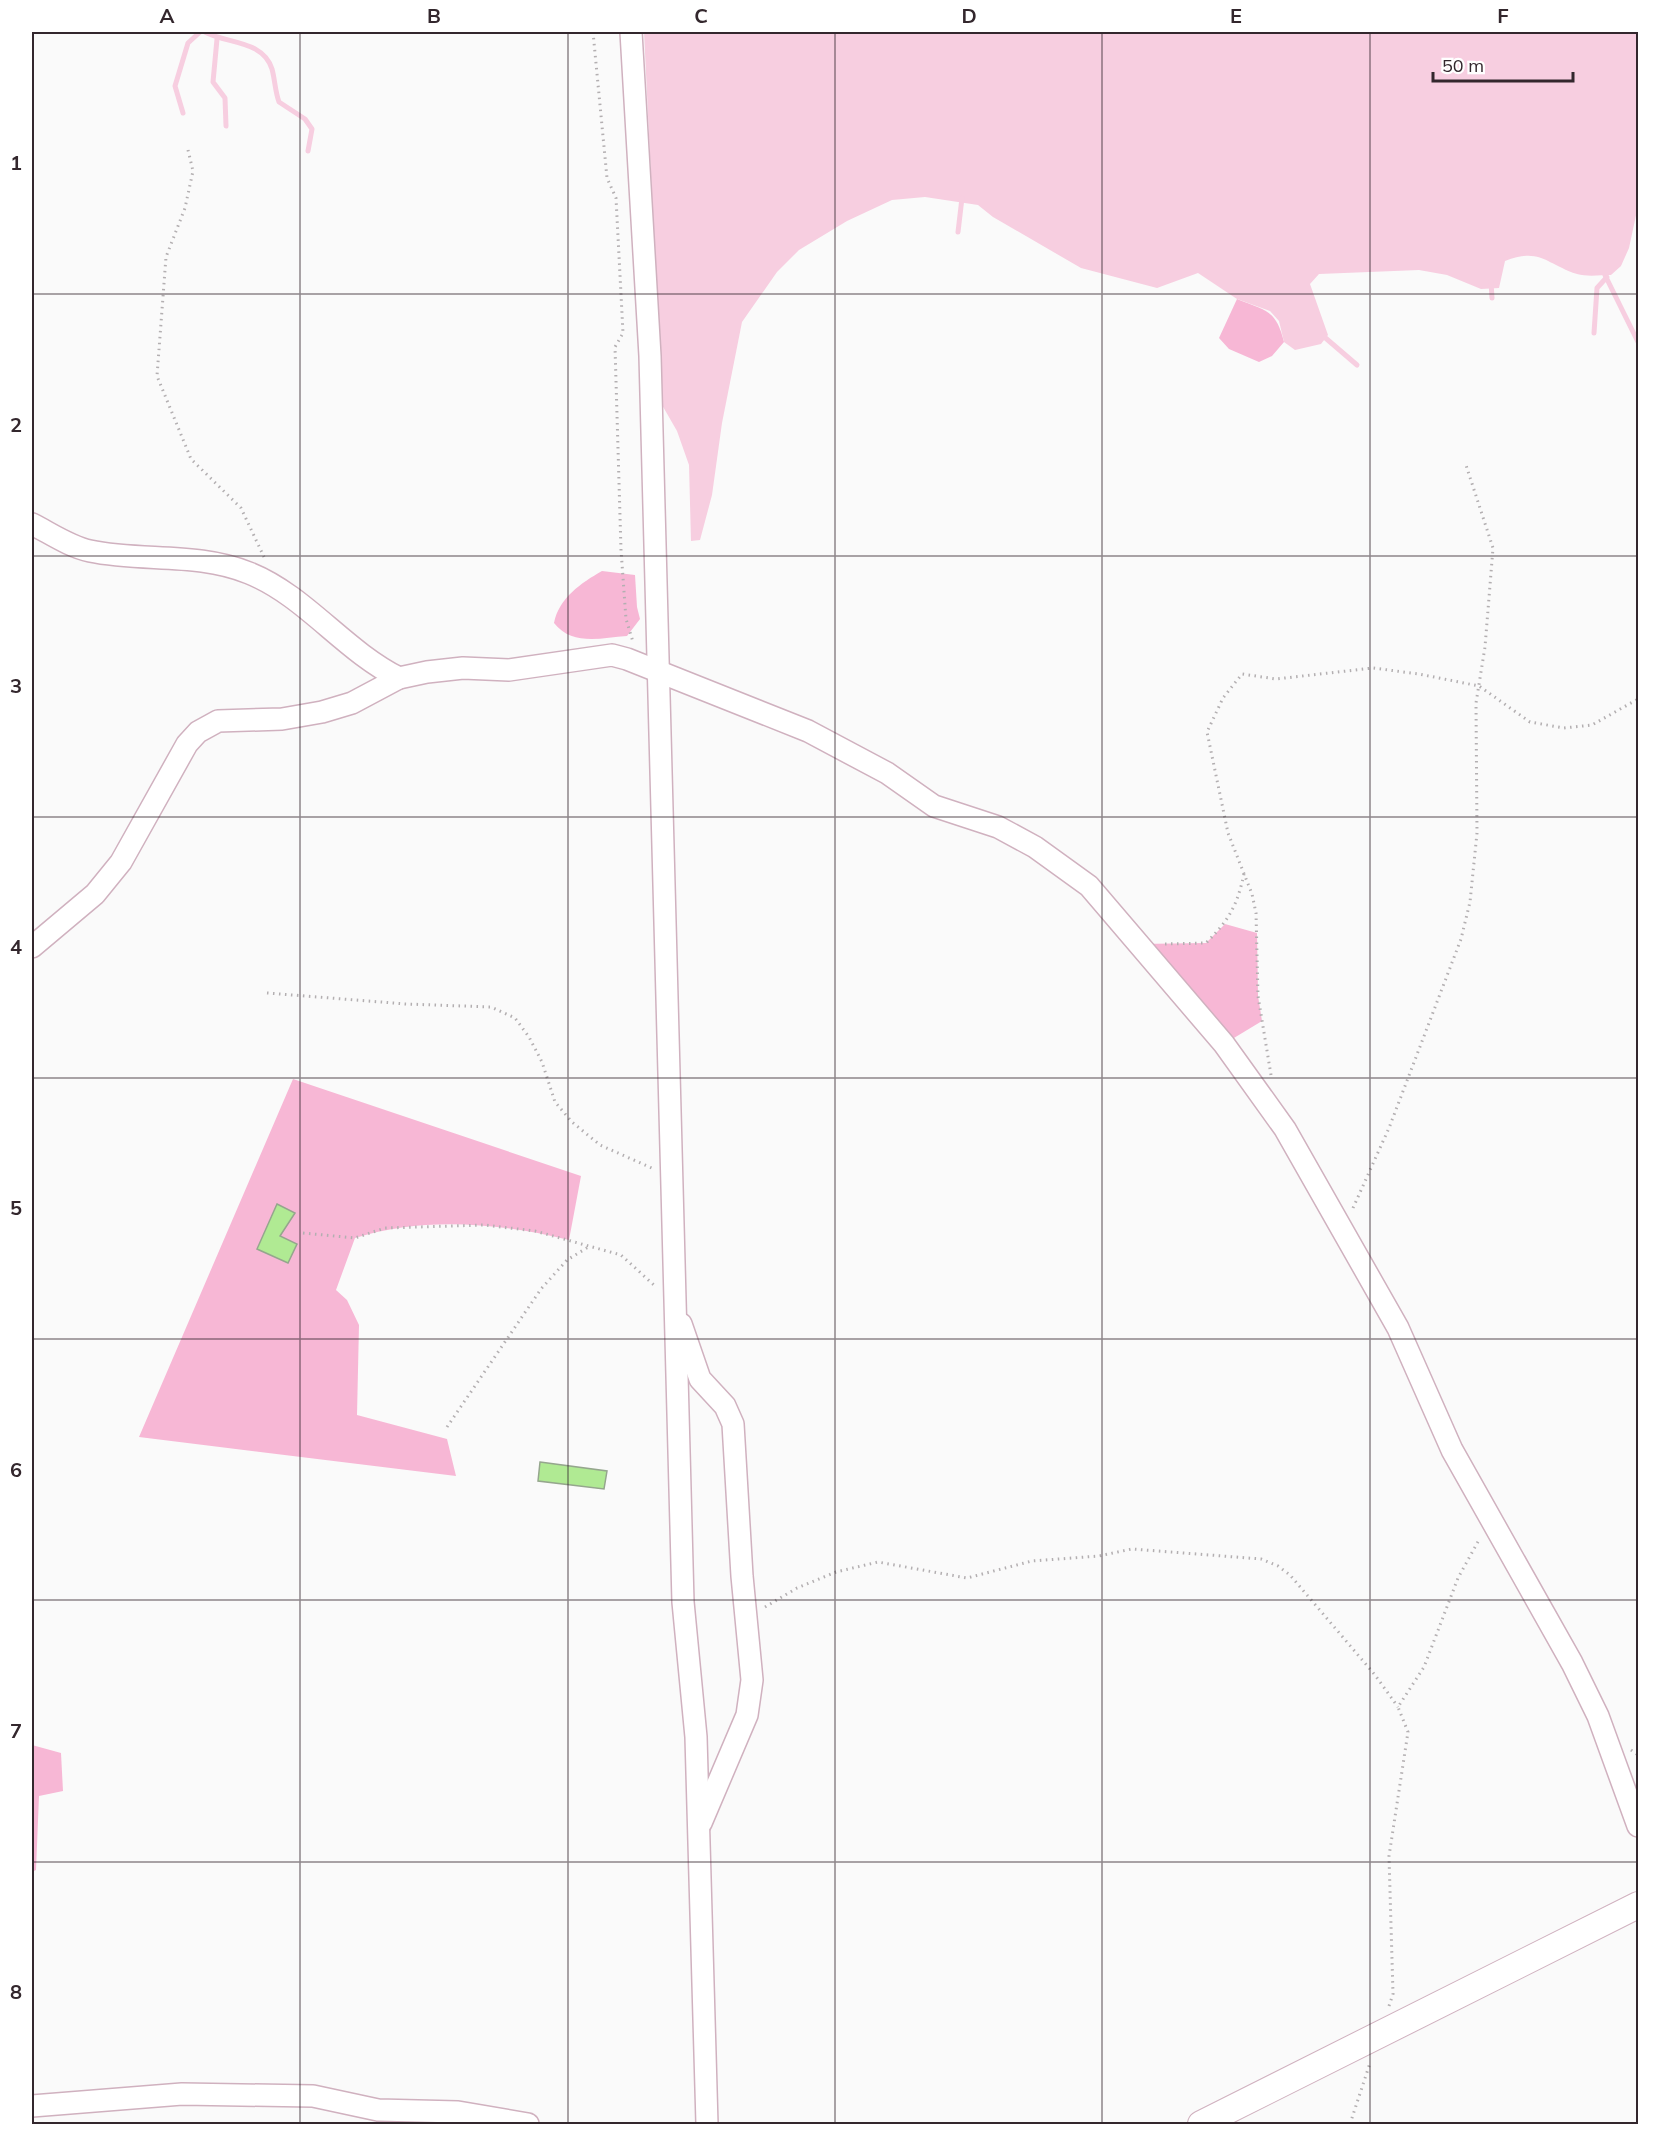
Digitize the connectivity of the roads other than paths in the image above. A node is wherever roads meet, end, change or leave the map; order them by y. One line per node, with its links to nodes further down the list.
1 (632, 32): 3 (street)
2 (32, 524): 4 (street)
3 (648, 668): 4 (street); 6 (street); 7 (street)
4 (399, 678): 5 (street)
5 (32, 947)
6 (675, 1305): 8 (street); 8 (street)
7 (1638, 1826)
8 (698, 1829): 11 (street)
9 (1638, 1905): 13 (street)
10 (32, 2106): 12 (street)
11 (710, 2119)
12 (528, 2124)
13 (1201, 2124)

